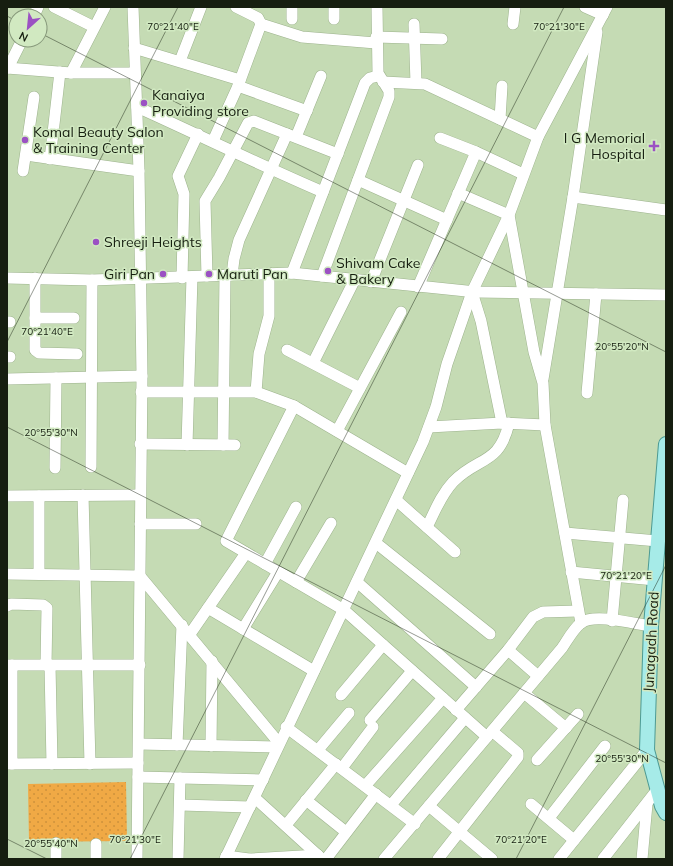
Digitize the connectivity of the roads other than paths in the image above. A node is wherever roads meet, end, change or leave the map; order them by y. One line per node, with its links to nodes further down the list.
1 (54, 7): 18 (street)
2 (105, 7): 18 (street)
3 (133, 7): 23 (street)
4 (201, 7): 24 (street)
5 (236, 7): 11 (street)
6 (292, 7): 13 (street)
7 (334, 7): 14 (street)
8 (377, 7): 21 (street)
9 (515, 7): 17 (street)
10 (585, 7): 12 (street)
11 (249, 9): 15 (street)
12 (603, 15): 39 (street); 55 (street)
13 (292, 19)
14 (334, 19)
15 (261, 24): 21 (street); 31 (street)
16 (414, 24): 19 (street)
17 (513, 24)
18 (94, 27): 26 (street)
19 (414, 37): 20 (street); 21 (street); 30 (street)
20 (442, 39)
21 (376, 40): 29 (street)
22 (18, 48): 25 (street)
23 (134, 48): 24 (street); 27 (street)
24 (180, 61): 31 (street)
25 (8, 68): 26 (street)
26 (66, 73): 27 (street); 46 (street)
27 (135, 73): 34 (street)
28 (321, 76): 35 (street)
29 (381, 79): 30 (street); 44 (street); 52 (street)
30 (416, 82): 36 (street)
31 (239, 83): 35 (street); 41 (street)
32 (502, 86): 36 (street)
33 (34, 97): 45 (street)
34 (137, 107): 37 (street); 50 (street)
35 (307, 111): 38 (street)
36 (500, 119): 39 (street)
37 (198, 134): 41 (street); 65 (street)
38 (291, 136): 42 (street); 44 (street); 48 (street)
39 (538, 137): 51 (street)
40 (440, 138): 43 (street)
41 (213, 141): 42 (street)
42 (233, 152): 48 (street); 63 (street)
43 (476, 152): 51 (street); 54 (street)
44 (338, 154): 53 (street)
45 (26, 155): 46 (street); 49 (street)
46 (50, 159): 50 (street)
47 (418, 165): 56 (street)
48 (271, 170): 53 (street); 62 (street)
49 (23, 171)
50 (140, 171): 68 (street)
51 (524, 174): 58 (street)
52 (358, 180): 56 (street); 64 (street)
53 (323, 192): 61 (street)
54 (458, 193): 58 (street); 59 (street)
55 (573, 197): 57 (street); 75 (street)
56 (403, 201): 59 (street); 71 (street)
57 (666, 210)
58 (509, 214): 73 (street); 74 (street)
59 (447, 220): 72 (street)
60 (269, 273): 61 (street); 62 (street); 92 (street)
61 (292, 273): 64 (street)
62 (228, 275): 63 (street); 93 (street)
63 (207, 276): 65 (street)
64 (322, 276): 69 (street)
65 (187, 277): 68 (street); 91 (street)
66 (7, 278): 67 (street)
67 (35, 278): 70 (street); 79 (street)
68 (140, 278): 70 (street); 84 (street)
69 (355, 279): 71 (street); 83 (street)
70 (92, 280): 85 (street)
71 (372, 282): 72 (street)
72 (418, 287): 73 (street)
73 (472, 292): 74 (street); 96 (street); 98 (street)
74 (524, 293): 75 (street); 88 (street)
75 (558, 293): 76 (street); 88 (street)
76 (596, 294): 77 (street); 94 (street)
77 (666, 294)
78 (401, 312): 89 (street)
79 (35, 318): 80 (street); 82 (street)
80 (74, 318)
81 (286, 350): 83 (street)
82 (77, 354)
83 (313, 363): 89 (street)
84 (142, 376): 85 (street); 90 (street)
85 (91, 377): 86 (street); 105 (street)
86 (56, 378): 87 (street); 106 (street)
87 (7, 380)
88 (542, 383): 97 (street)
89 (360, 388): 99 (street)
90 (141, 392): 91 (street); 100 (street)
91 (189, 392): 93 (street); 102 (street)
92 (256, 392): 93 (street); 95 (street)
93 (224, 393): 103 (street)
94 (587, 393)
95 (294, 406): 99 (street); 124 (street)
96 (505, 423): 97 (street); 98 (street); 118 (street)
97 (545, 425): 119 (street)
98 (429, 427): 107 (street)
99 (337, 432): 107 (street)
100 (140, 444): 102 (street); 108 (street)
101 (666, 444): 121 (main road, Junagadh Road)
102 (187, 445): 103 (street)
103 (223, 445): 104 (street)
104 (235, 445)
105 (91, 467)
106 (55, 468)
107 (408, 473): 112 (street)
108 (140, 495): 111 (street); 115 (street)
109 (7, 496): 110 (street)
110 (38, 496): 111 (street); 129 (street)
111 (83, 496): 130 (street)
112 (396, 500): 118 (street); 122 (street)
113 (623, 500): 120 (street)
114 (296, 507): 125 (street)
115 (140, 524): 116 (street); 131 (street)
116 (196, 524)
117 (331, 524): 134 (street)
118 (427, 527): 123 (street)
119 (565, 533): 120 (street); 127 (street)
120 (620, 538): 121 (street); 132 (street)
121 (658, 541): 133 (main road, Junagadh Road)
122 (376, 543): 135 (street); 146 (street)
123 (455, 552)
124 (246, 553): 125 (street); 137 (street)
125 (265, 564): 126 (street)
126 (278, 572): 134 (street); 144 (street)
127 (571, 572): 132 (street); 139 (street)
128 (7, 574): 129 (street)
129 (39, 574): 130 (street)
130 (85, 575): 131 (street); 152 (street)
131 (140, 576): 142 (street); 153 (street)
132 (616, 576): 133 (street); 140 (street)
133 (655, 580): 143 (main road, Junagadh Road)
134 (296, 582): 138 (street)
135 (357, 582): 138 (street); 157 (street)
136 (7, 606): 151 (street)
137 (208, 608): 144 (street); 145 (street)
138 (344, 610): 147 (street); 154 (street)
139 (578, 611): 141 (street); 148 (street)
140 (612, 621): 141 (street); 143 (street)
141 (581, 623): 156 (street)
142 (182, 625): 145 (street); 170 (street)
143 (651, 626): 175 (main road, Junagadh Road)
144 (243, 630): 154 (street)
145 (190, 634): 149 (street)
146 (490, 634)
147 (383, 645): 155 (street); 159 (street)
148 (508, 650): 156 (street); 157 (street)
149 (212, 661): 171 (street); 172 (street)
150 (10, 665): 151 (street); 167 (street)
151 (48, 665): 152 (street); 178 (street)
152 (88, 665): 153 (street); 179 (street)
153 (140, 665): 169 (street)
154 (314, 671): 165 (street)
155 (412, 671): 160 (street); 181 (street)
156 (538, 676): 158 (street)
157 (476, 687): 161 (street)
158 (524, 693): 166 (street); 168 (street)
159 (341, 695)
160 (443, 698): 161 (street); 185 (street)
161 (456, 710): 164 (street)
162 (349, 713): 174 (street)
163 (578, 714): 166 (street)
164 (465, 718): 168 (street); 193 (street)
165 (286, 727): 171 (street); 174 (street)
166 (566, 728): 176 (street)
167 (9, 730): 177 (street)
168 (489, 734): 194 (street); 200 (street)
169 (139, 744): 170 (street); 180 (street)
170 (177, 745): 172 (street)
171 (278, 745): 172 (street); 184 (street)
172 (211, 746)
173 (605, 746): 196 (street)
174 (318, 750): 181 (street)
175 (647, 750): 186 (main road, Junagadh Road); 201 (street)
176 (537, 760)
177 (9, 764): 178 (street)
178 (52, 764): 179 (street)
179 (90, 764): 180 (street)
180 (138, 764): 182 (street)
181 (339, 766): 185 (street); 188 (street)
182 (138, 777): 183 (street); 209 (street)
183 (180, 778): 184 (street); 192 (street)
184 (263, 780): 189 (street)
185 (365, 786): 187 (street)
186 (658, 790): 191 (street); 195 (main road, Junagadh Road)
187 (376, 794): 193 (street); 199 (street)
188 (306, 800): 198 (street); 199 (street)
189 (253, 803): 192 (street); 198 (street); 204 (street)
190 (531, 804): 196 (street)
191 (647, 804): 215 (street); 216 (street)
192 (180, 805): 210 (street)
193 (391, 805): 197 (street)
194 (429, 806): 197 (street); 200 (street)
195 (666, 814)
196 (549, 818): 201 (street)
197 (415, 824): 212 (street)
198 (286, 825): 205 (street)
199 (346, 832): 205 (street)
200 (460, 832): 206 (street); 213 (street)
201 (574, 840): 214 (street)
202 (56, 843): 207 (street)
203 (96, 844): 208 (street)
204 (226, 858): 211 (street)
205 (322, 858): 211 (street)
206 (441, 858)
207 (56, 859)
208 (96, 859)
209 (137, 859)
210 (178, 859)
211 (250, 859)
212 (384, 859)
213 (492, 859)
214 (560, 859)
215 (603, 859)
216 (642, 859)

